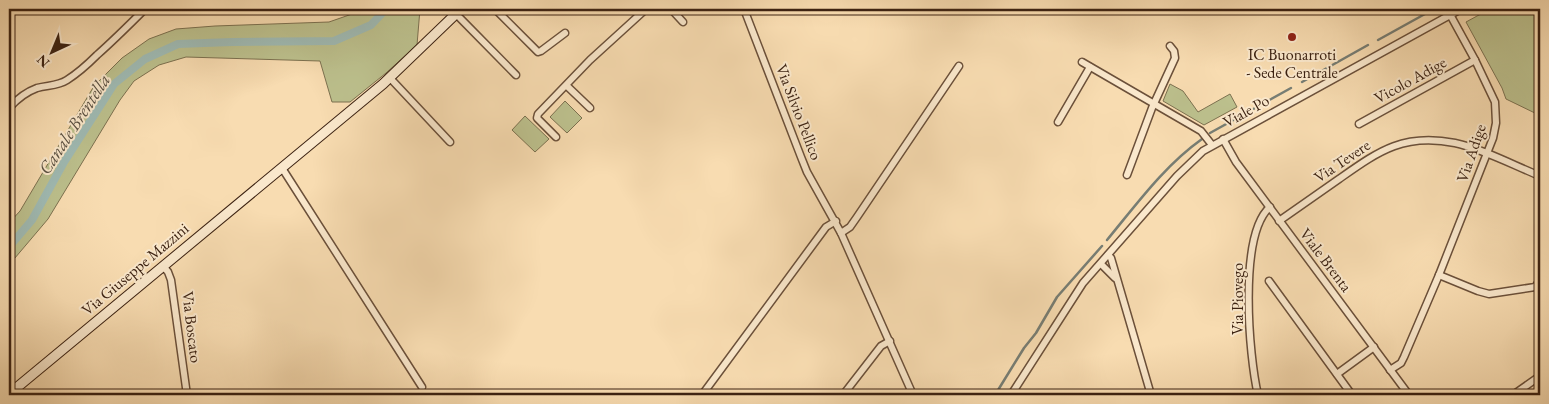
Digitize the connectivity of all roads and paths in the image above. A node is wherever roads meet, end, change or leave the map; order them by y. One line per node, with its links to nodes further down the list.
1 (145, 9): 20 (street)
2 (495, 9): 10 (street)
3 (646, 9): 18 (street)
4 (671, 9): 9 (street)
5 (744, 9): 33 (street, Via Silvio Pellico)
6 (1461, 9): 8 (street, Viale Po)
7 (458, 11): 16 (street); 17 (main road, Via Giuseppe Mazzini)
8 (1448, 12): 12 (street, Via Adige); 25 (street, Viale Po)
9 (683, 22)
10 (565, 33)
11 (1170, 46): 19 (street)
12 (1475, 60): 23 (street, Vicolo Adige); 28 (street, Via Adige)
13 (1082, 62): 15 (street, Viale Po)
14 (958, 66): 35 (street)
15 (1090, 67): 19 (street, Viale Po); 22 (street)
16 (516, 75)
17 (390, 78): 26 (street); 29 (main road, Via Giuseppe Mazzini)
18 (567, 86): 21 (street); 24 (street)
19 (1154, 104): 27 (street, Viale Po); 30 (street)
20 (9, 108)
21 (590, 108)
22 (1058, 122)
23 (1358, 124)
24 (556, 137)
25 (1223, 139): 27 (street, Viale Po); 32 (street, Viale Brenta)
26 (450, 142)
27 (1212, 145): 36 (street, Viale Po)
28 (1487, 154): 31 (street, Via Tevere); 34 (street, Via Tevere); 39 (street, Via Adige)
29 (282, 168): 38 (main road, Via Giuseppe Mazzini); 48 (street)
30 (1127, 175)
31 (1540, 176)
32 (1270, 207): 34 (street, Viale Brenta); 57 (street, Via Piovego)
33 (836, 221): 35 (street, Via Silvio Pellico); 52 (street)
34 (1279, 221): 44 (street, Viale Brenta)
35 (842, 233): 43 (street, Via Silvio Pellico)
36 (1108, 255): 37 (street); 42 (street)
37 (1101, 264): 42 (street); 55 (street)
38 (163, 266): 49 (main road, Via Giuseppe Mazzini); 51 (street, Via Boscato)
39 (1439, 275): 40 (street); 45 (street, Via Adige)
40 (1540, 280)
41 (1269, 281): 46 (street)
42 (1119, 283): 56 (street)
43 (890, 341): 53 (street); 54 (street, Via Silvio Pellico)
44 (1374, 347): 45 (street, Viale Brenta); 46 (street)
45 (1390, 370): 59 (street, Viale Brenta)
46 (1337, 374): 58 (street)
47 (1540, 376): 50 (street)
48 (422, 387)
49 (9, 394)
50 (1518, 394)
51 (187, 395)
52 (702, 395)
53 (842, 395)
54 (913, 395)
55 (1011, 395)
56 (1151, 395)
57 (1256, 395)
58 (1352, 395)
59 (1408, 395)

